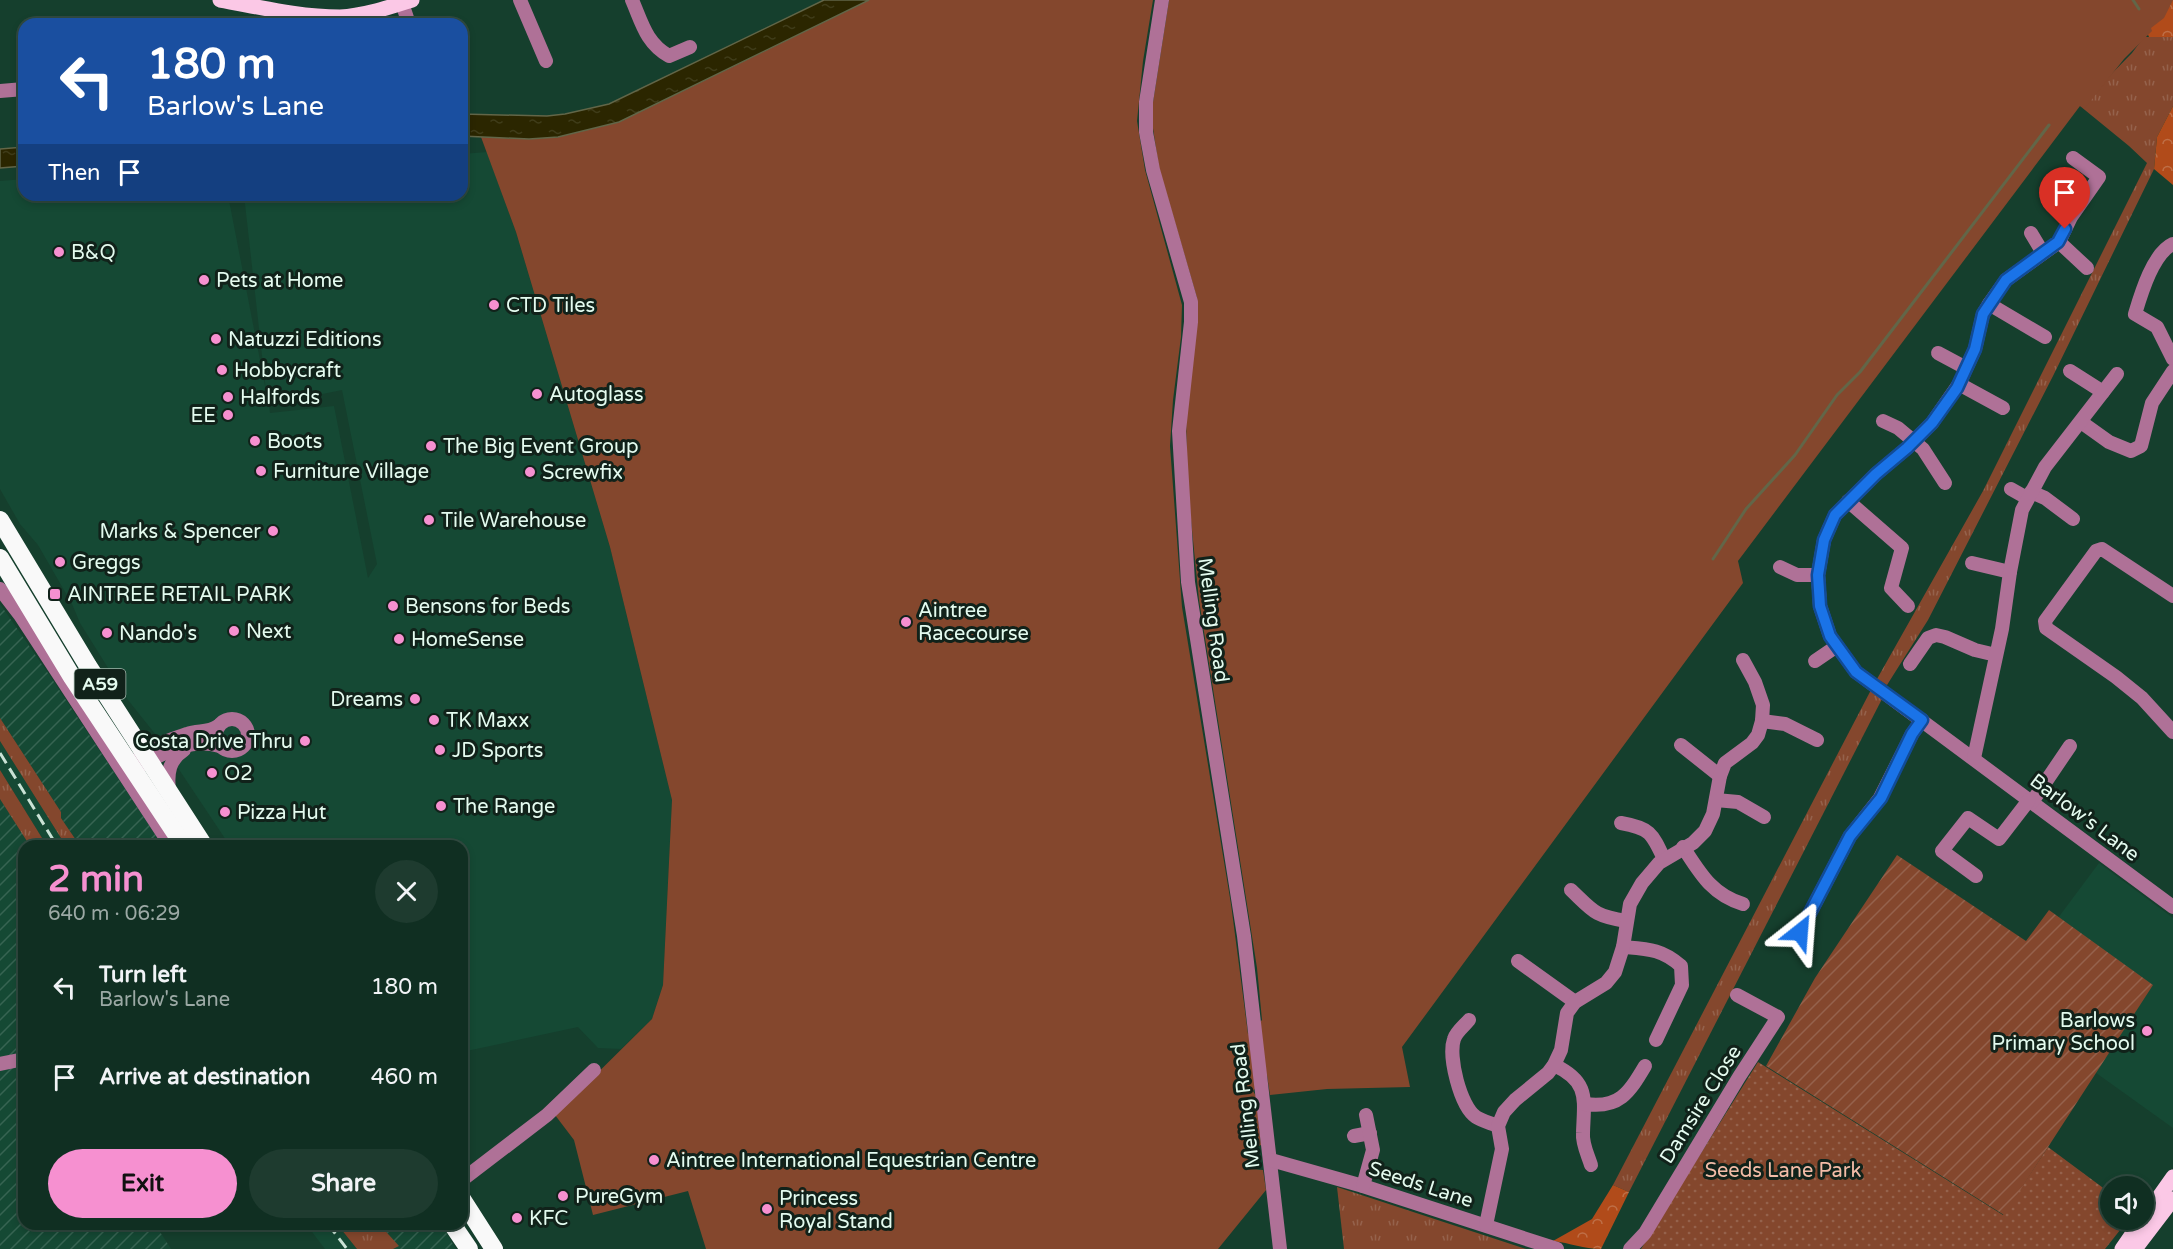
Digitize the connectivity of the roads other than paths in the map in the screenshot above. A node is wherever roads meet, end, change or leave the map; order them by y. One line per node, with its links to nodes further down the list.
1 (220, 0): 6 (main road)
2 (520, 0): 10 (street)
3 (632, 0): 9 (street)
4 (1162, 0): 99 (street, Melling Road)
5 (407, 2): 7 (main road); 8 (street)
6 (313, 18)
7 (335, 18)
8 (408, 18)
9 (690, 47)
10 (546, 61)
11 (18, 89): 12 (street)
12 (0, 91)
13 (2073, 158): 15 (street, Barlow's Lane)
14 (2031, 232): 17 (street)
15 (2058, 242): 17 (street, Barlow's Lane); 18 (street)
16 (2173, 244): 22 (street)
17 (2043, 253): 19 (street, Barlow's Lane)
18 (2086, 268)
19 (1989, 304): 20 (street); 23 (street, Barlow's Lane)
20 (2045, 337)
21 (1938, 353): 23 (street)
22 (2173, 359)
23 (1966, 368): 27 (street, Barlow's Lane)
24 (2173, 370): 31 (street)
25 (2070, 371): 28 (street)
26 (2117, 374): 28 (street)
27 (1959, 384): 29 (street); 32 (street, Barlow's Lane)
28 (2103, 392): 31 (street)
29 (2003, 408)
30 (1883, 421): 32 (street)
31 (2081, 422): 35 (street)
32 (1914, 441): 33 (street); 36 (street, Barlow's Lane)
33 (1945, 483)
34 (2011, 489): 35 (street)
35 (2029, 495): 37 (street); 43 (street)
36 (1848, 501): 44 (street, Barlow's Lane); 47 (street)
37 (2073, 519)
38 (0, 520): 64 (highway, A59)
39 (0, 558): 48 (highway, A59)
40 (1972, 563): 43 (street)
41 (1780, 567): 44 (street)
42 (0, 571): 48 (street)
43 (2010, 572): 50 (street)
44 (1818, 575): 49 (street, Barlow's Lane)
45 (0, 589): 71 (street)
46 (2173, 596): 57 (street)
47 (1908, 606)
48 (42, 627): 64 (highway, A59)
49 (1837, 646): 52 (street); 54 (street, Barlow's Lane)
50 (1996, 655): 53 (street); 63 (street)
51 (1743, 660): 55 (street)
52 (1815, 661)
53 (1910, 664)
54 (1922, 720): 63 (street, Barlow's Lane); 82 (street)
55 (1762, 722): 58 (street); 65 (street)
56 (218, 726): 61 (street); 61 (street); 64 (street)
57 (2173, 732)
58 (1817, 740)
59 (196, 743): 61 (street); 64 (street); 66 (street)
60 (1681, 745): 65 (street)
61 (219, 746)
62 (2070, 746): 68 (street)
63 (1974, 758): 68 (street, Barlow's Lane)
64 (142, 760): 66 (highway, A59); 72 (highway, A59)
65 (1720, 776): 67 (street)
66 (170, 794): 73 (highway, A59)
67 (1716, 800): 69 (street); 74 (street)
68 (2030, 801): 76 (street); 80 (street, Barlow's Lane)
69 (1764, 817)
70 (1621, 823): 75 (street)
71 (167, 840)
72 (181, 840)
73 (200, 840)
74 (1683, 847): 75 (street); 79 (street)
75 (1664, 860): 81 (street)
76 (1976, 876)
77 (2173, 889): 80 (street)
78 (1571, 890): 81 (street)
79 (1743, 904)
80 (2169, 904)
81 (1626, 921): 83 (street)
82 (1800, 932)
83 (1623, 947): 86 (street); 88 (street)
84 (1518, 961): 86 (street)
85 (1737, 995): 115 (street, Damsire Close)
86 (1575, 1002): 91 (street)
87 (1469, 1020): 96 (street)
88 (1656, 1040)
89 (18, 1060): 90 (street)
90 (0, 1064)
91 (1554, 1065): 94 (street); 96 (street)
92 (1645, 1066): 94 (street)
93 (594, 1070): 101 (street)
94 (1584, 1104): 100 (street)
95 (1366, 1115): 97 (street)
96 (1498, 1126): 108 (street)
97 (1370, 1133): 98 (street); 103 (street)
98 (1354, 1136)
99 (1271, 1160): 103 (street, Seeds Lane); 113 (street, Melling Road)
100 (1591, 1165)
101 (468, 1175)
102 (2173, 1178): 105 (main road)
103 (1363, 1186): 108 (street, Seeds Lane)
104 (2173, 1198): 107 (main road)
105 (2154, 1204)
106 (468, 1208): 112 (highway)
107 (2168, 1215): 117 (main road)
108 (1486, 1226): 114 (street, Seeds Lane)
109 (456, 1230): 111 (highway)
110 (2135, 1230): 116 (main road)
111 (469, 1249)
112 (494, 1249)
113 (1280, 1249)
114 (1557, 1249)
115 (1630, 1249)
116 (2122, 1249)
117 (2135, 1249)

